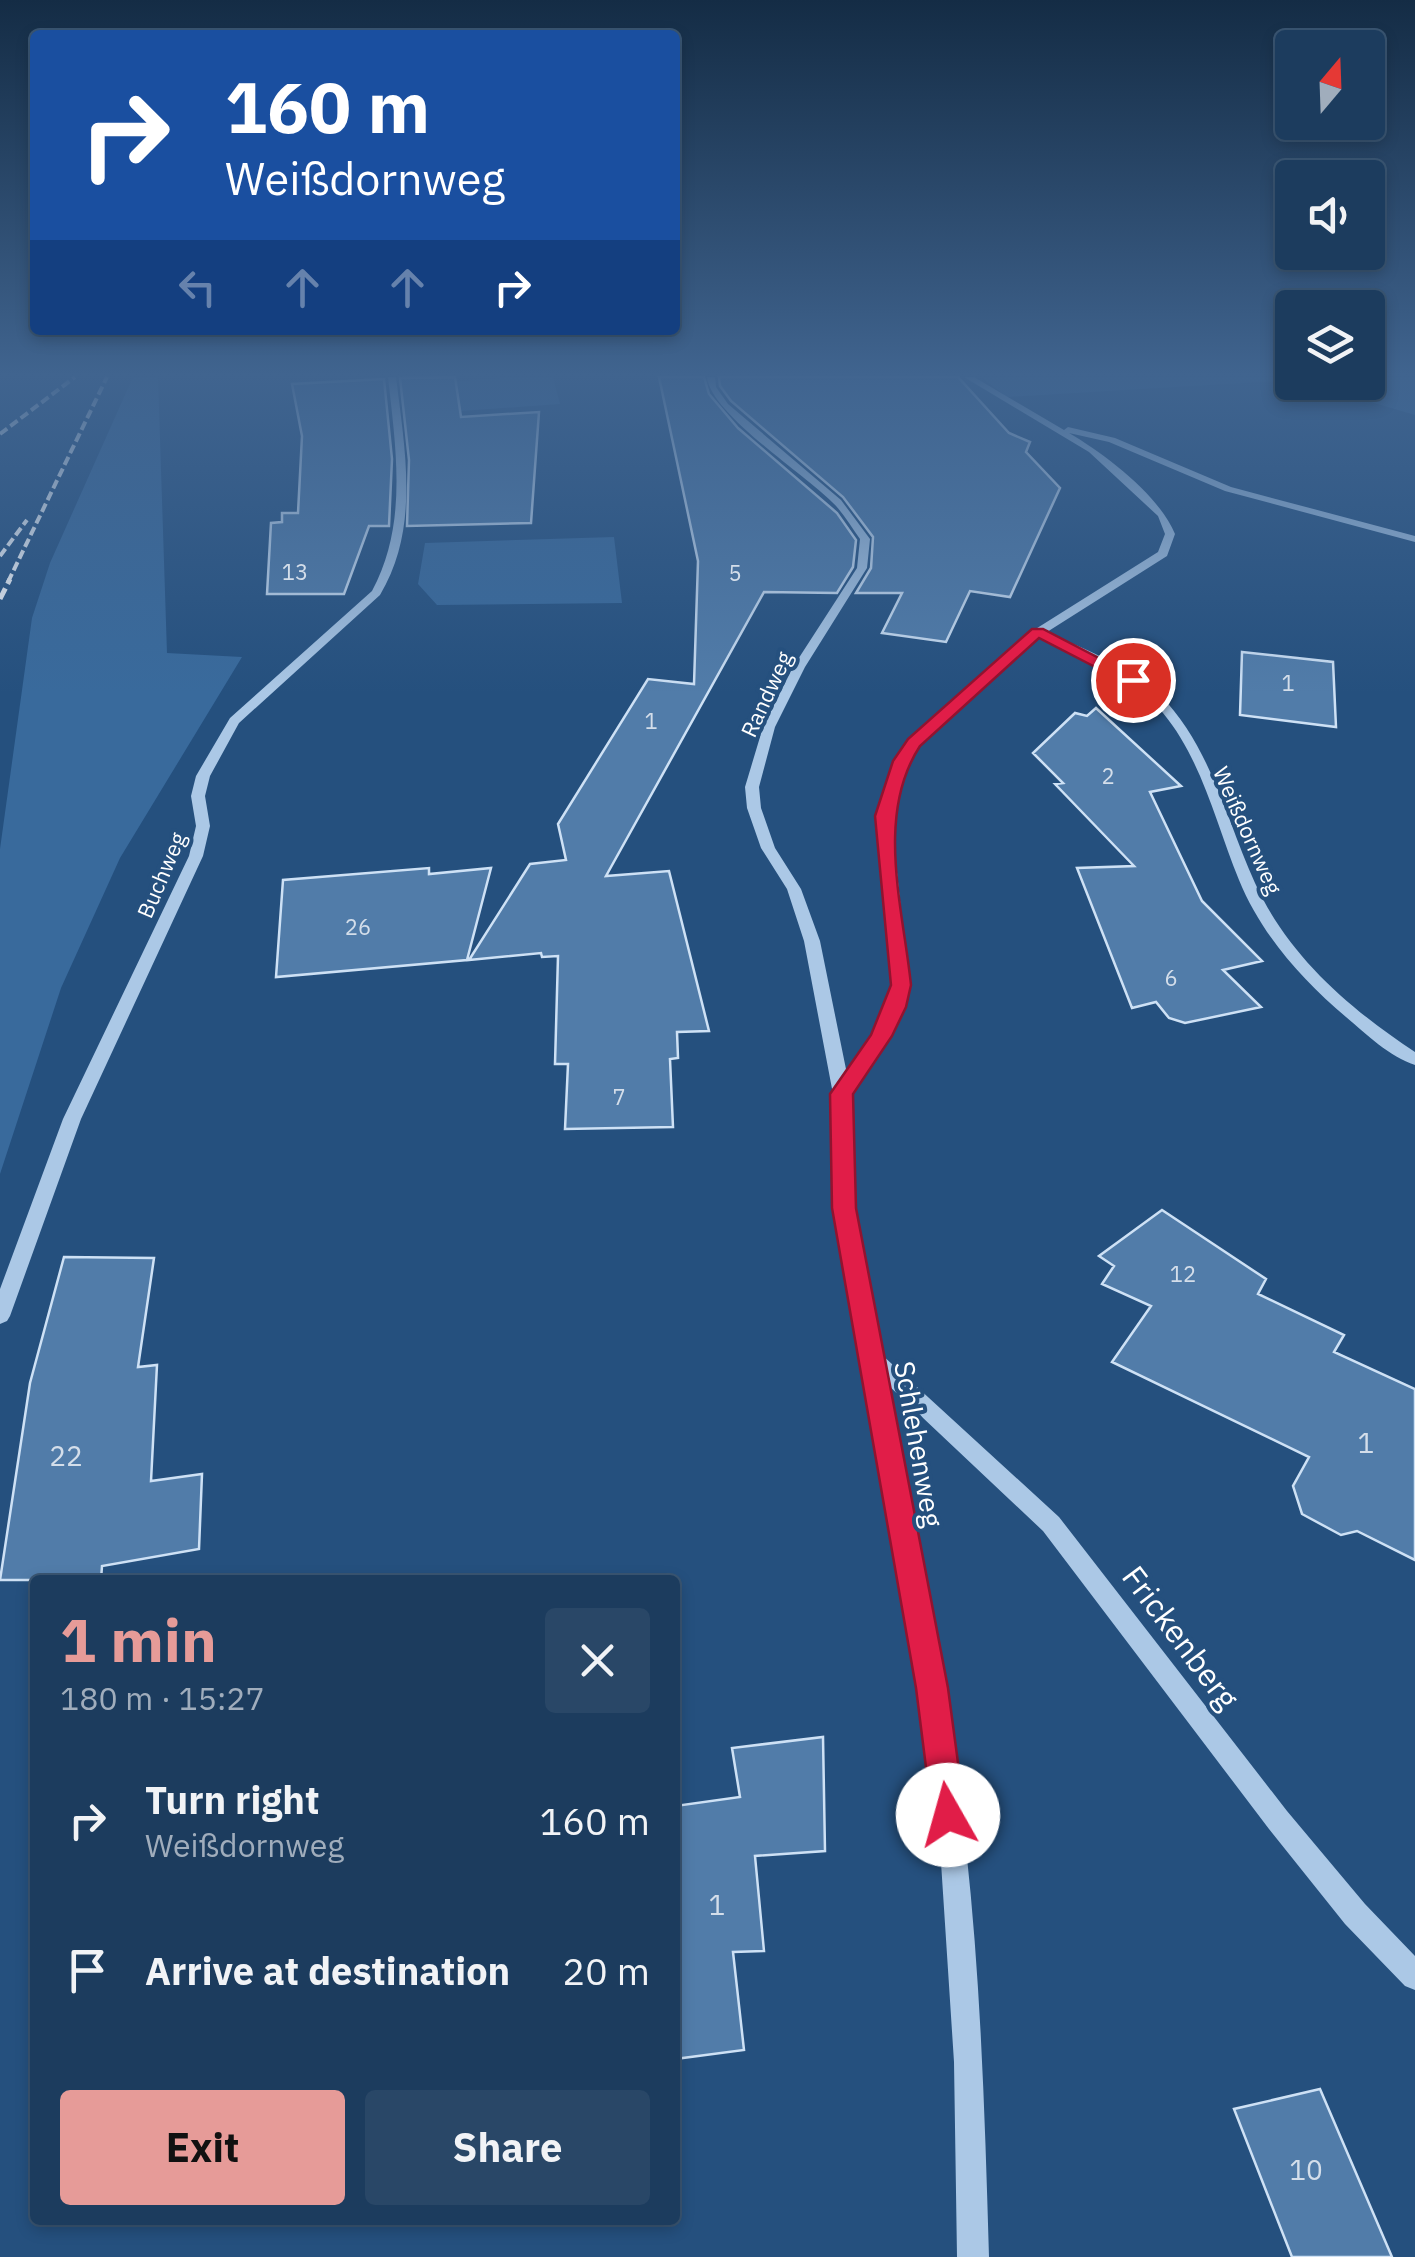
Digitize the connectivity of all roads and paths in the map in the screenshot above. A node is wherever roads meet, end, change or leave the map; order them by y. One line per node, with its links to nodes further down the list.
1 (400, 482): 9 (street, Buchweg)
2 (815, 482): 8 (street, Randweg)
3 (1127, 482): 6 (street)
4 (1212, 482): 5 (street)
5 (1415, 539)
6 (1038, 632): 7 (street, Weißdornweg); 8 (street)
7 (1415, 1060)
8 (842, 1094): 10 (street, Schlehenweg)
9 (0, 1316)
10 (873, 1358): 11 (street, Frickenberg); 12 (street, Schlehenweg)
11 (1415, 1976)
12 (972, 2257)

